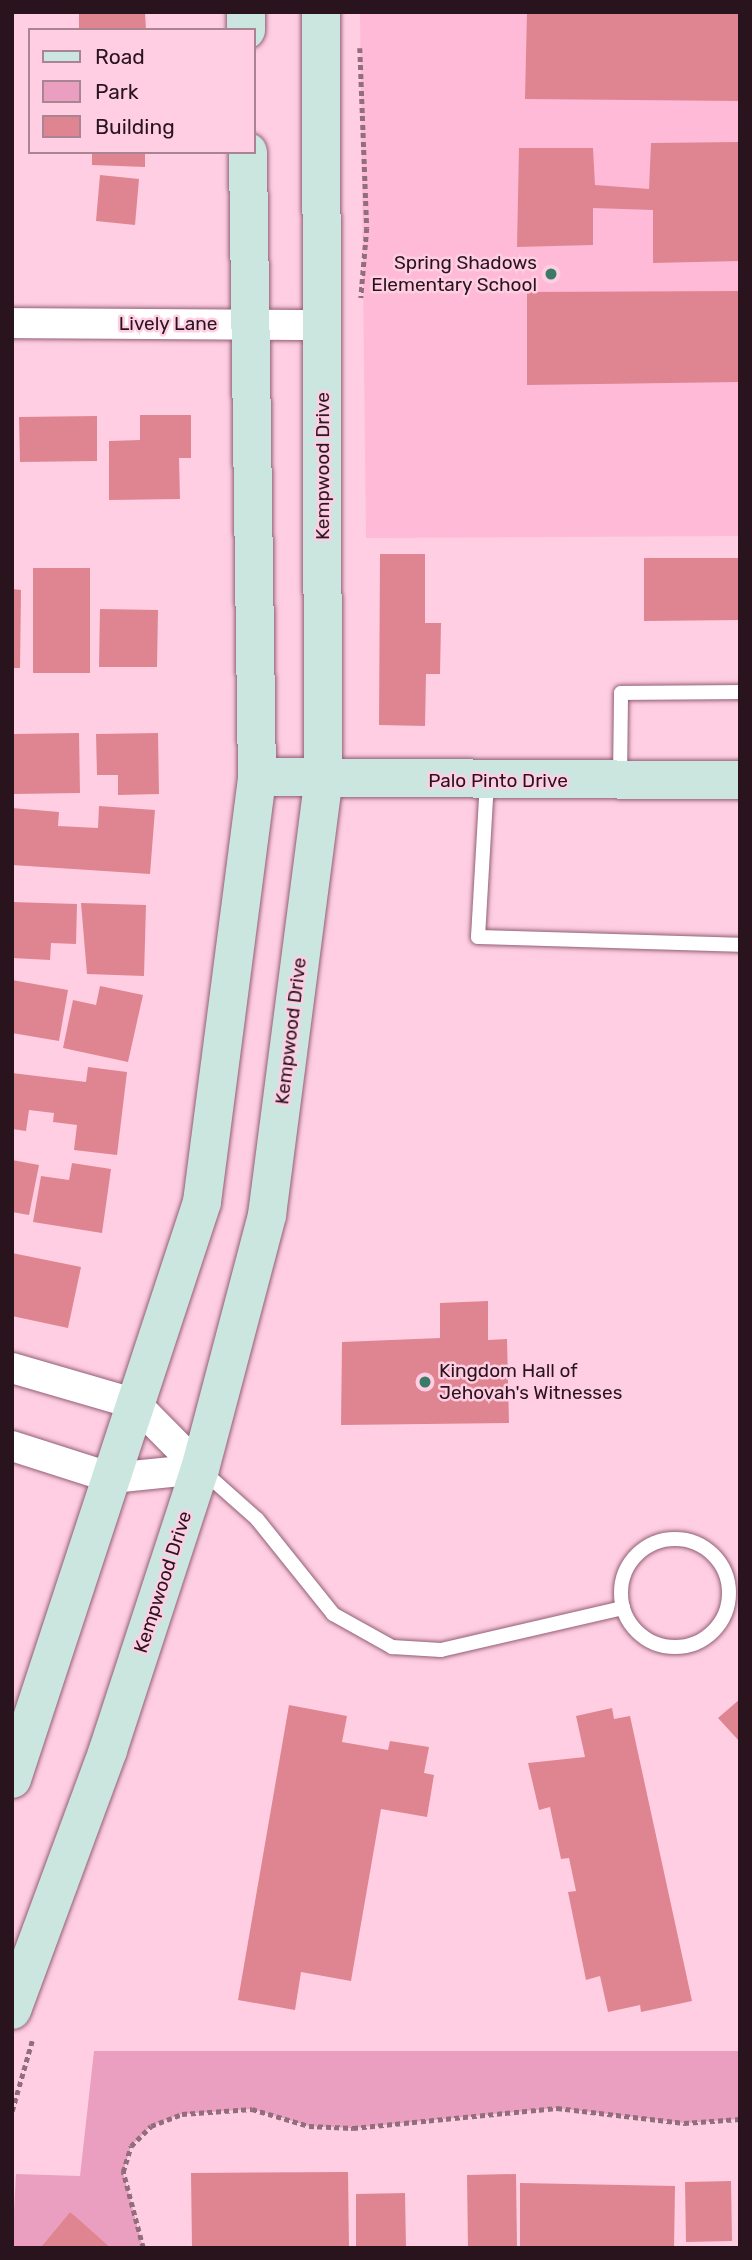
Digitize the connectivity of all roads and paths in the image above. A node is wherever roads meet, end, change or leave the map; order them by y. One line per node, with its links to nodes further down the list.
1 (321, 12): 5 (main road, Kempwood Drive)
2 (248, 154): 4 (main road)
3 (12, 323): 4 (street, Lively Lane)
4 (251, 325): 5 (street, Lively Lane); 7 (main road)
5 (324, 325): 11 (main road, Kempwood Drive)
6 (740, 692): 8 (lane)
7 (257, 778): 11 (main road, Palo Pinto Drive); 14 (main road)
8 (620, 780): 9 (main road, Palo Pinto Drive); 10 (main road, Palo Pinto Drive)
9 (740, 780)
10 (487, 781): 11 (main road, Palo Pinto Drive); 12 (lane)
11 (323, 782): 16 (main road, Kempwood Drive)
12 (740, 945)
13 (12, 1368): 14 (street)
14 (136, 1404): 16 (street); 17 (main road)
15 (12, 1446): 17 (street)
16 (200, 1469): 17 (street); 18 (lane); 20 (main road, Kempwood Drive)
17 (112, 1478): 19 (main road)
18 (622, 1608): 18 (lane)
19 (12, 1779)
20 (12, 2010)
21 (740, 2119): 22 (path)
22 (143, 2248)

